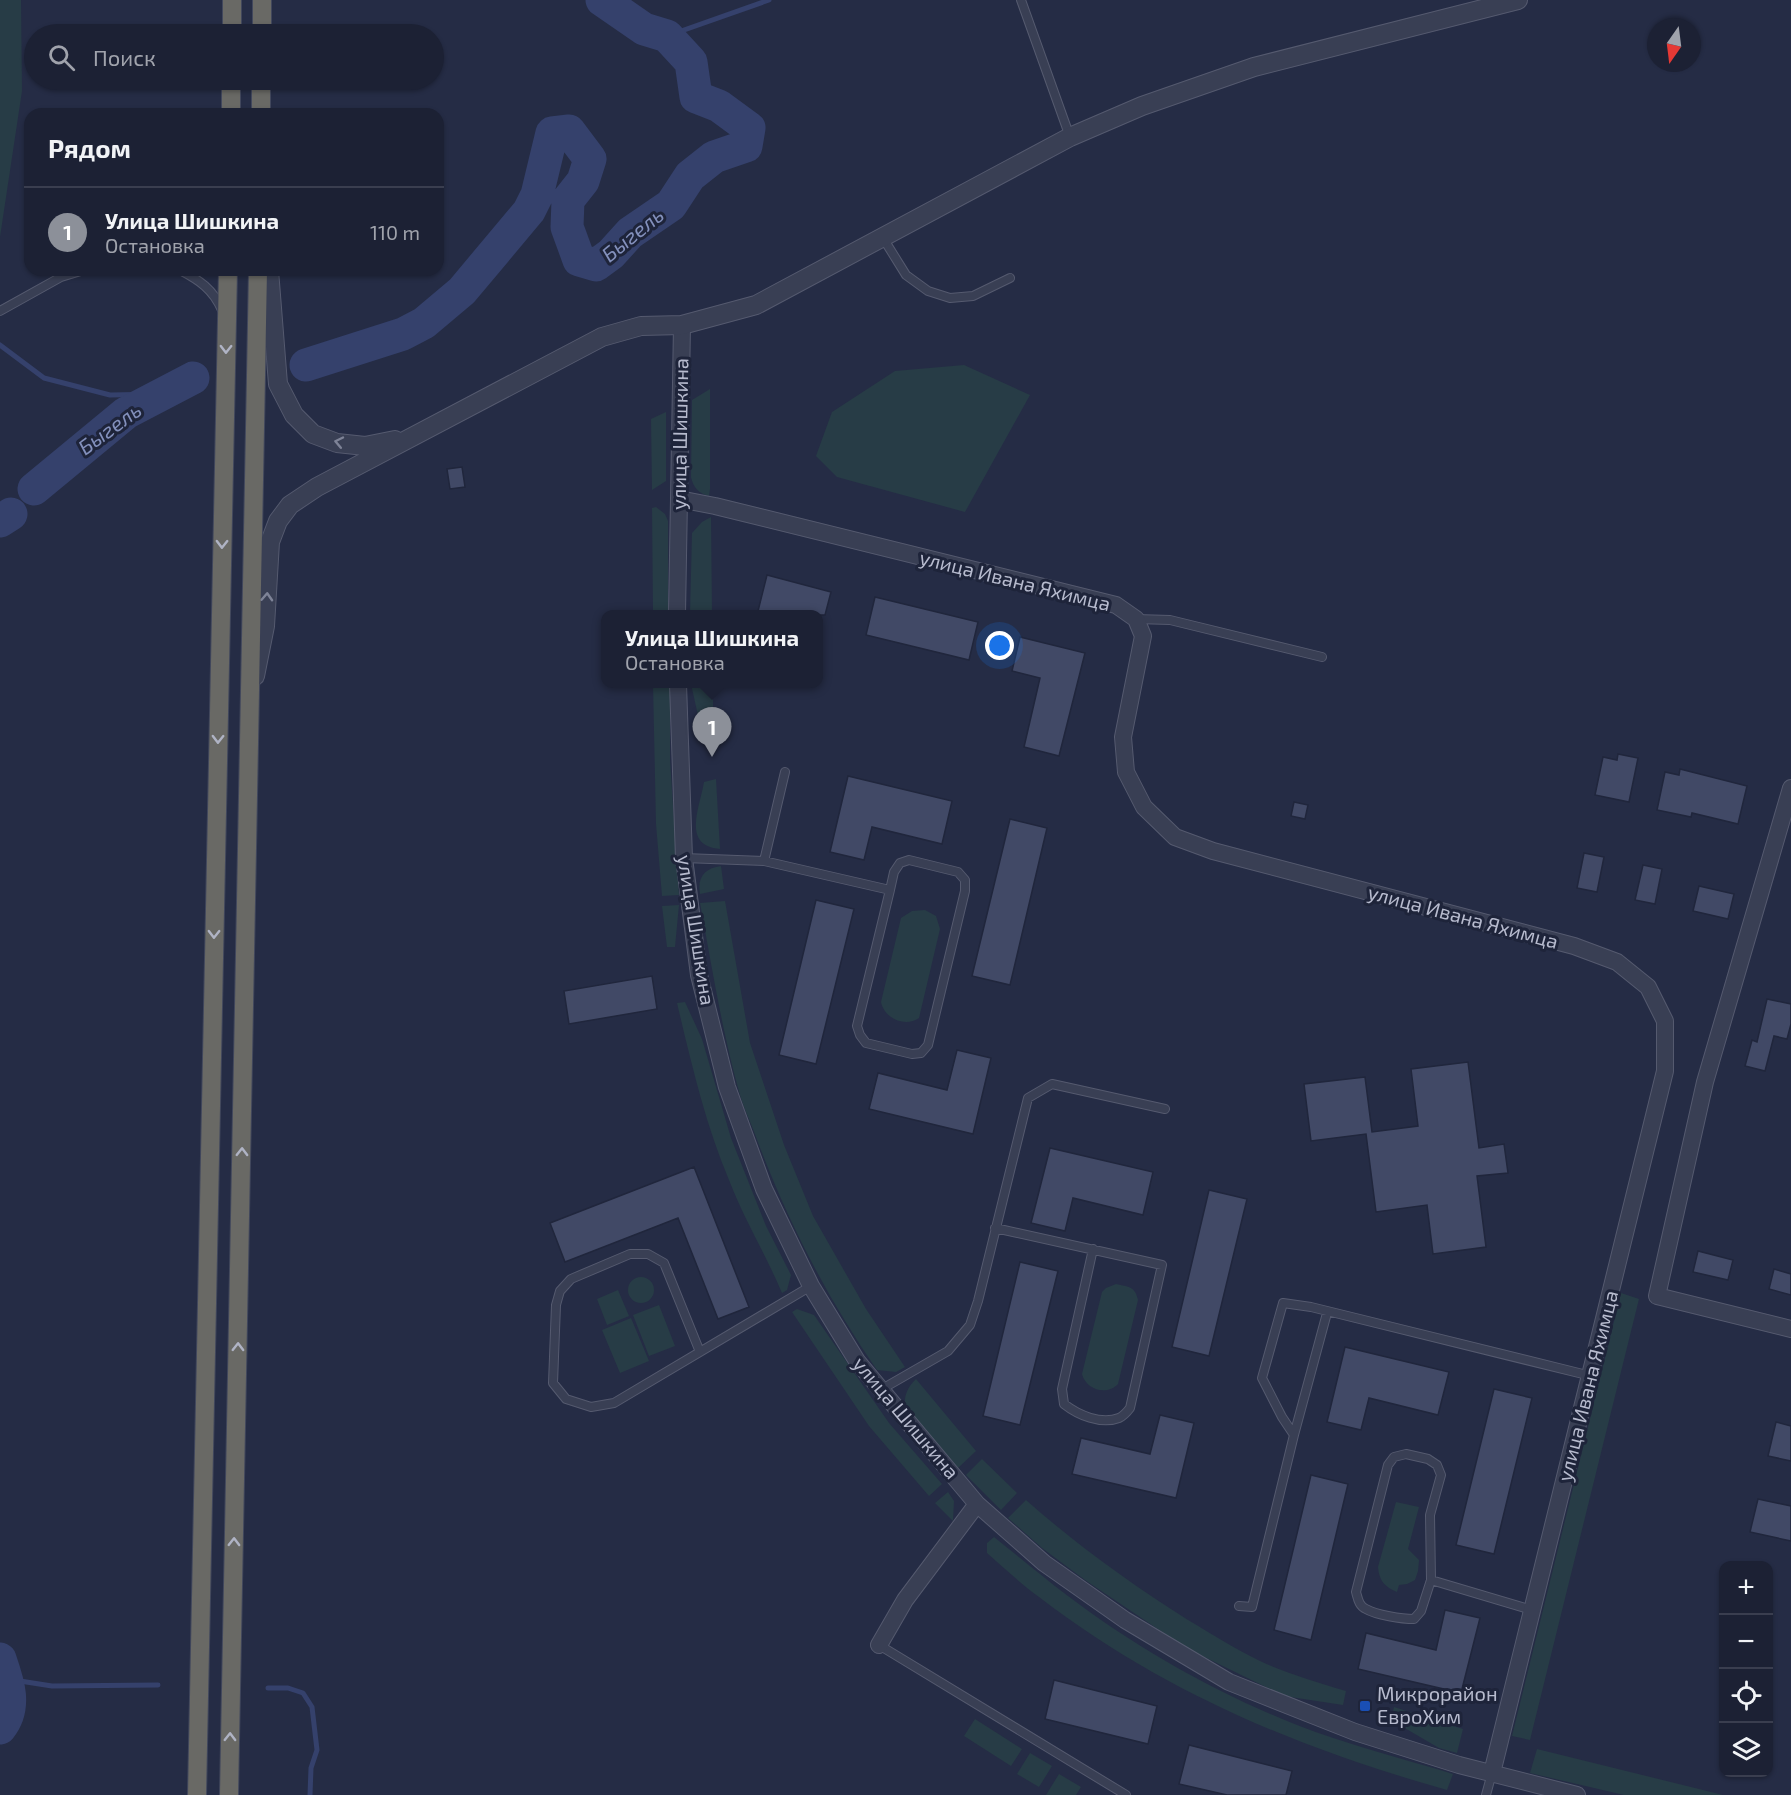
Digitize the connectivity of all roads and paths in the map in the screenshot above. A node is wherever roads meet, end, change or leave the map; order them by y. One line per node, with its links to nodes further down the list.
1 (232, 0): 5 (highway)
2 (262, 0): 6 (highway)
3 (1022, 0): 11 (lane)
4 (1518, 0): 11 (street)
5 (232, 24)
6 (262, 24)
7 (231, 90): 9 (highway)
8 (261, 90): 10 (highway)
9 (231, 108)
10 (261, 108)
11 (1070, 137): 12 (street)
12 (883, 237): 18 (lane); 21 (street)
13 (64, 276): 19 (lane)
14 (192, 276): 20 (lane)
15 (228, 276): 20 (highway)
16 (258, 276): 28 (highway)
17 (269, 276): 22 (street, one-way to 17)
18 (1010, 278)
19 (0, 311)
20 (227, 321): 50 (highway, one-way to 50)
21 (681, 325): 22 (street); 23 (street, улица Шишкина)
22 (417, 435): 28 (street, one-way to 22)
23 (679, 499): 24 (street, улица Шишкина); 25 (street, улица Ивана Яхимца)
24 (677, 610)
25 (1136, 619): 26 (lane); 41 (street, улица Ивана Яхимца)
26 (1322, 657)
27 (678, 688): 31 (street, улица Шишкина)
28 (251, 696): 51 (highway, one-way to 28)
29 (785, 772): 32 (lane)
30 (1791, 788): 39 (street)
31 (684, 858): 32 (lane); 37 (street, улица Шишкина)
32 (764, 861): 33 (lane)
33 (890, 890): 33 (lane)
34 (1165, 1109): 35 (lane)
35 (995, 1228): 36 (lane); 42 (lane)
36 (1093, 1249): 36 (lane)
37 (811, 1286): 40 (lane); 42 (street, улица Шишкина)
38 (1328, 1313): 41 (lane); 43 (lane); 43 (lane)
39 (1791, 1329)
40 (700, 1352): 40 (lane)
41 (1591, 1376): 47 (street, улица Ивана Яхимца)
42 (882, 1389): 44 (street, улица Шишкина)
43 (1294, 1435): 46 (lane)
44 (977, 1504): 48 (street); 49 (street, улица Шишкина)
45 (1431, 1580): 45 (lane); 47 (lane)
46 (1239, 1606)
47 (1532, 1610): 49 (street, улица Ивана Яхимца)
48 (879, 1645): 52 (lane)
49 (1492, 1773): 53 (lane); 54 (street, улица Шишкина)
50 (197, 1795)
51 (229, 1795)
52 (1126, 1795)
53 (1486, 1795)
54 (1577, 1795)

